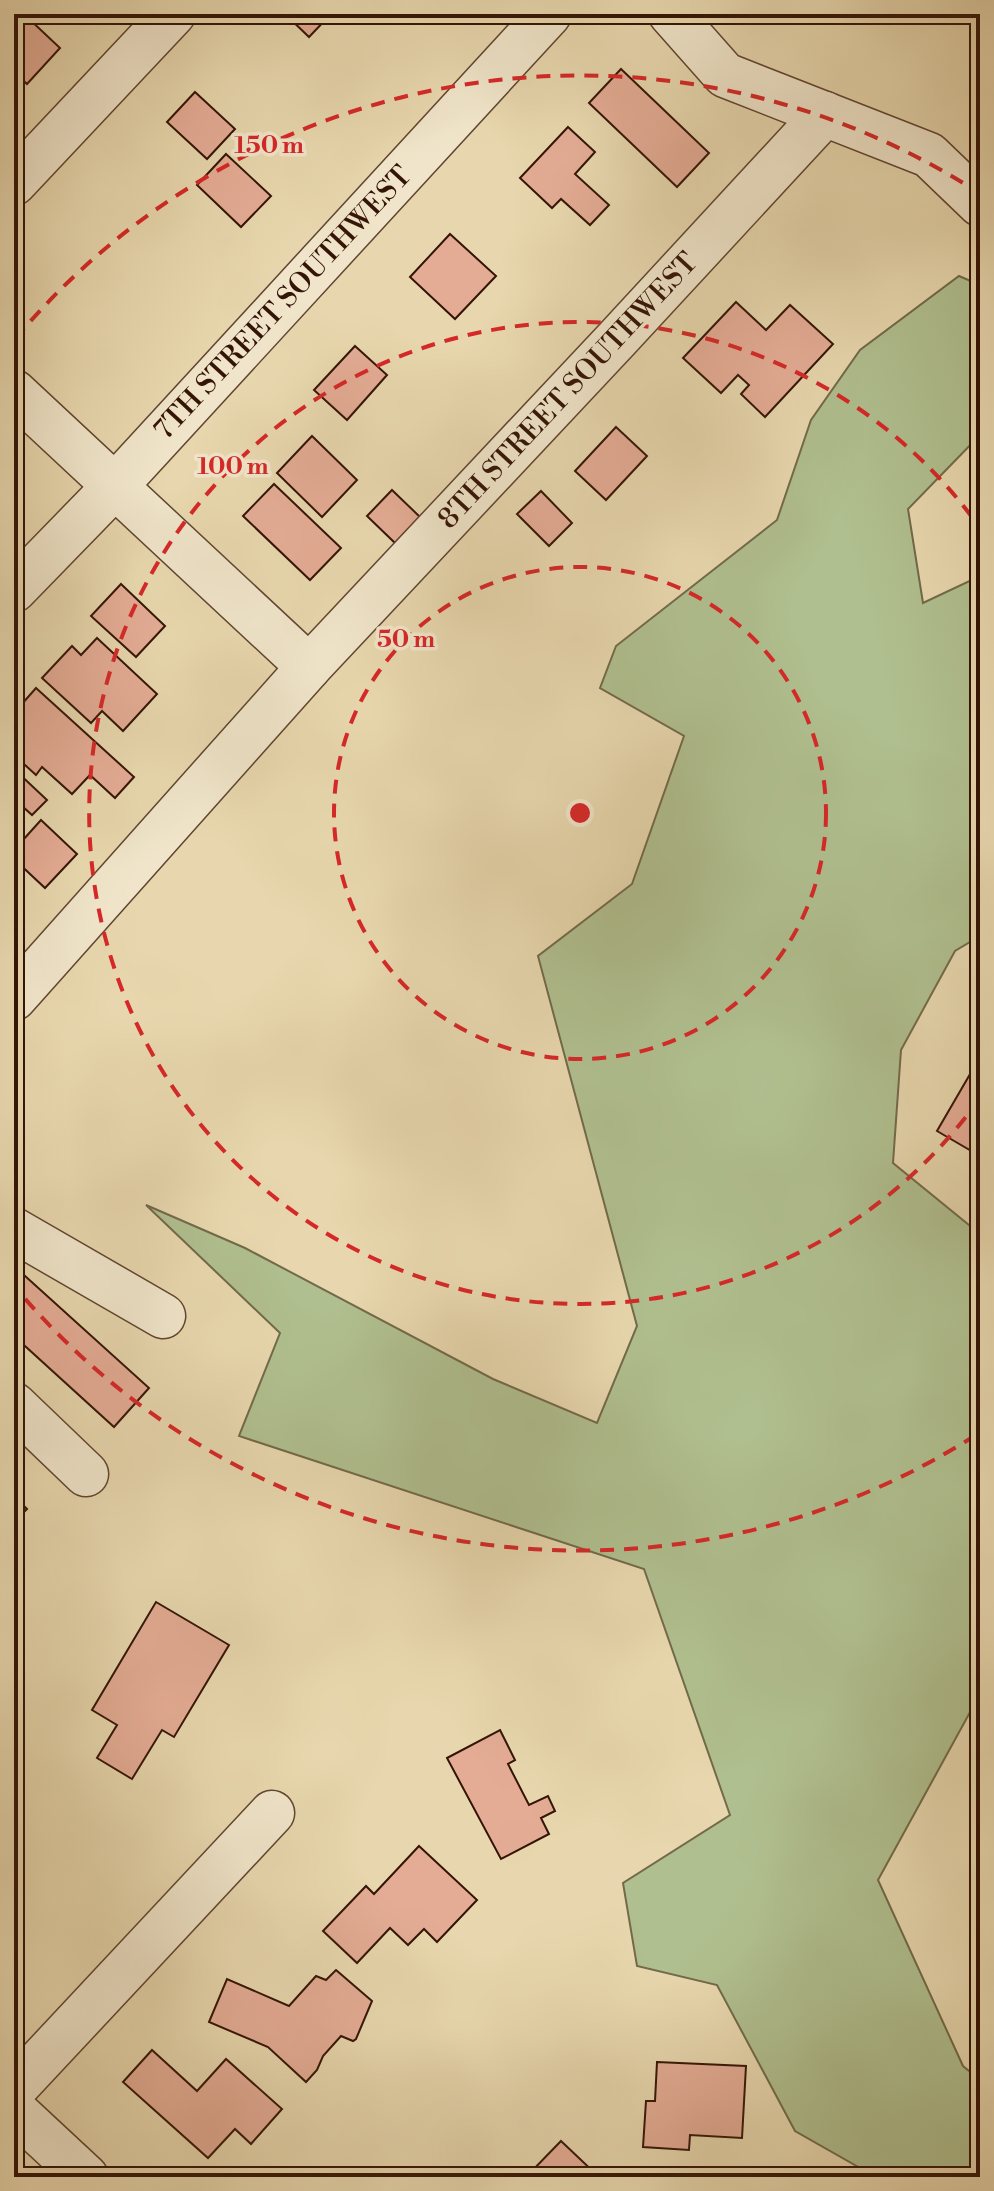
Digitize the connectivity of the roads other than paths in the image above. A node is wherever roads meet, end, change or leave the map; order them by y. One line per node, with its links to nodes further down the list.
1 (173, 14): 5 (street)
2 (549, 14): 8 (street, 7TH STREET SOUTHWEST)
3 (671, 14): 4 (street)
4 (825, 114): 6 (street); 10 (street, 8TH STREET SOUTHWEST)
5 (14, 183)
6 (980, 204)
7 (14, 392): 8 (street)
8 (116, 485): 9 (street, 7TH STREET SOUTHWEST); 10 (street)
9 (14, 590)
10 (309, 667): 11 (street, 8TH STREET SOUTHWEST)
11 (14, 998)
12 (14, 1230): 13 (street)
13 (163, 1316)
14 (14, 1405): 15 (street)
15 (86, 1474)
16 (272, 1813): 17 (street)
17 (14, 2089)
18 (14, 2110): 19 (street)
19 (86, 2177)

